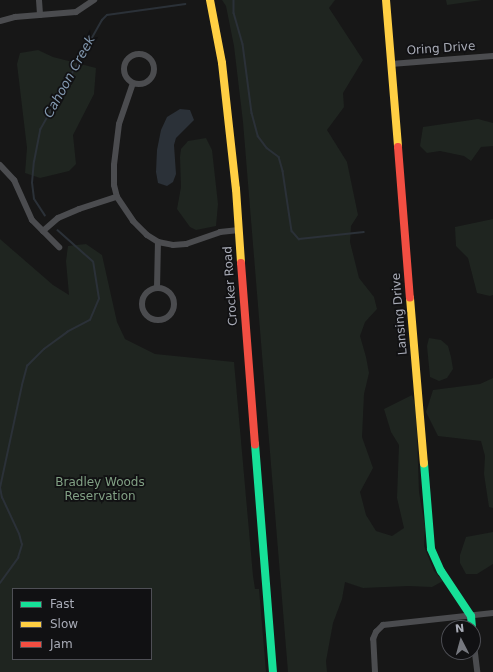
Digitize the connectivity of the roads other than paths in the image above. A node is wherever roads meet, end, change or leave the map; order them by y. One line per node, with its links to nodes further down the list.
1 (39, 0): 5 (street)
2 (94, 0): 5 (street)
3 (210, 0): 12 (main road, Crocker Road)
4 (386, 0): 8 (main road, Lansing Drive)
5 (40, 15): 6 (street)
6 (0, 21)
7 (493, 56): 8 (street, Oring Drive)
8 (390, 64): 18 (main road, Lansing Drive)
9 (133, 83): 9 (street); 11 (street)
10 (0, 165): 13 (street)
11 (117, 197): 13 (street); 14 (street)
12 (239, 230): 14 (street); 21 (main road, Crocker Road)
13 (43, 231): 15 (street)
14 (158, 242): 16 (street)
15 (59, 247)
16 (157, 288): 16 (street)
17 (493, 613): 18 (street)
18 (471, 616): 19 (main road); 22 (street)
19 (471, 620)
20 (475, 660): 23 (street)
21 (273, 672)
22 (375, 672)
23 (476, 672)

